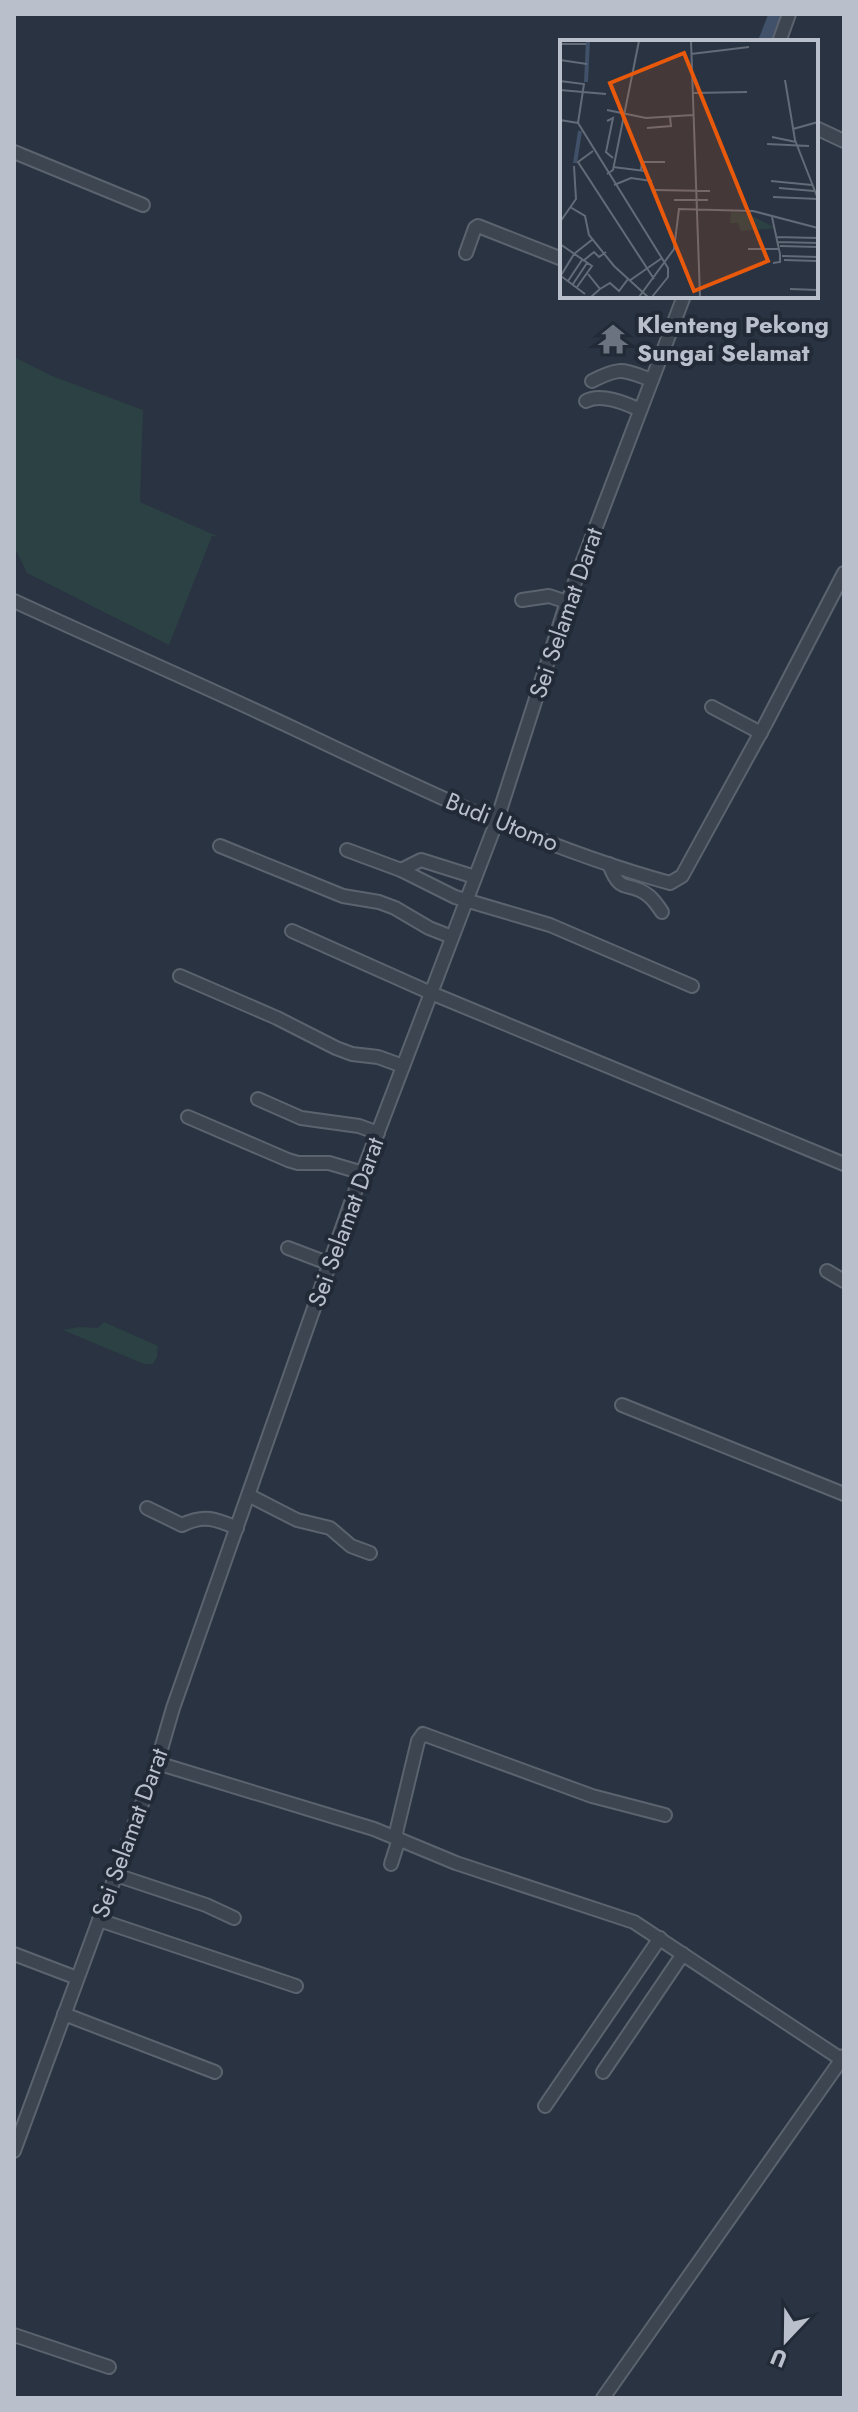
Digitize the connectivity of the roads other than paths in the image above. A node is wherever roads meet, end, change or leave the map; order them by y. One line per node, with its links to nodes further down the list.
1 (789, 14): 2 (street)
2 (780, 40)
3 (818, 129): 4 (street)
4 (844, 141)
5 (14, 152): 6 (street)
6 (143, 205)
7 (466, 253): 8 (street)
8 (560, 258)
9 (683, 298): 10 (street, Sei Selamat Darat)
10 (652, 380): 11 (street); 13 (street, Sei Selamat Darat)
11 (592, 381)
12 (586, 401): 13 (street)
13 (640, 410): 15 (street, Sei Selamat Darat)
14 (844, 573): 19 (street, Budi Utomo)
15 (559, 599): 16 (street); 20 (street, Sei Selamat Darat)
16 (522, 600)
17 (14, 601): 20 (street, Budi Utomo)
18 (712, 707): 19 (street)
19 (761, 733): 23 (street, Budi Utomo)
20 (491, 821): 23 (street, Budi Utomo); 25 (street, Sei Selamat Darat)
21 (220, 846): 29 (street)
22 (347, 850): 24 (street)
23 (609, 864): 27 (street)
24 (401, 870): 25 (street); 26 (street)
25 (463, 873): 26 (street, Sei Selamat Darat)
26 (461, 898): 29 (street, Sei Selamat Darat); 31 (street)
27 (662, 912)
28 (292, 931): 32 (street)
29 (441, 932): 32 (street, Sei Selamat Darat)
30 (180, 976): 33 (street)
31 (692, 986)
32 (427, 991): 33 (street, Sei Selamat Darat); 37 (street)
33 (399, 1065): 36 (street, Sei Selamat Darat)
34 (258, 1099): 36 (street)
35 (188, 1117): 38 (street)
36 (369, 1130): 38 (street, Sei Selamat Darat)
37 (844, 1164)
38 (354, 1170): 40 (street, Sei Selamat Darat)
39 (288, 1248): 40 (street)
40 (320, 1260): 45 (street, Sei Selamat Darat)
41 (827, 1271): 42 (street)
42 (844, 1281)
43 (622, 1405): 44 (street)
44 (844, 1494)
45 (250, 1496): 47 (street, Sei Selamat Darat); 48 (street)
46 (147, 1508): 47 (street)
47 (230, 1525): 49 (street, Sei Selamat Darat)
48 (370, 1553)
49 (157, 1763): 51 (street); 53 (street, Sei Selamat Darat)
50 (665, 1815): 51 (street)
51 (397, 1838): 52 (street); 56 (street)
52 (391, 1864)
53 (116, 1875): 54 (street); 55 (street, Sei Selamat Darat)
54 (234, 1918)
55 (99, 1920): 59 (street, Sei Selamat Darat); 60 (street)
56 (660, 1938): 58 (street); 65 (street)
57 (14, 1954): 59 (street)
58 (683, 1954): 62 (street); 64 (street)
59 (70, 1976): 61 (street, Sei Selamat Darat)
60 (296, 1986)
61 (64, 2014): 63 (street); 66 (street, Sei Selamat Darat)
62 (843, 2059): 69 (street)
63 (215, 2072)
64 (603, 2072)
65 (545, 2106)
66 (15, 2146)
67 (14, 2335): 68 (street)
68 (109, 2367)
69 (603, 2398)

